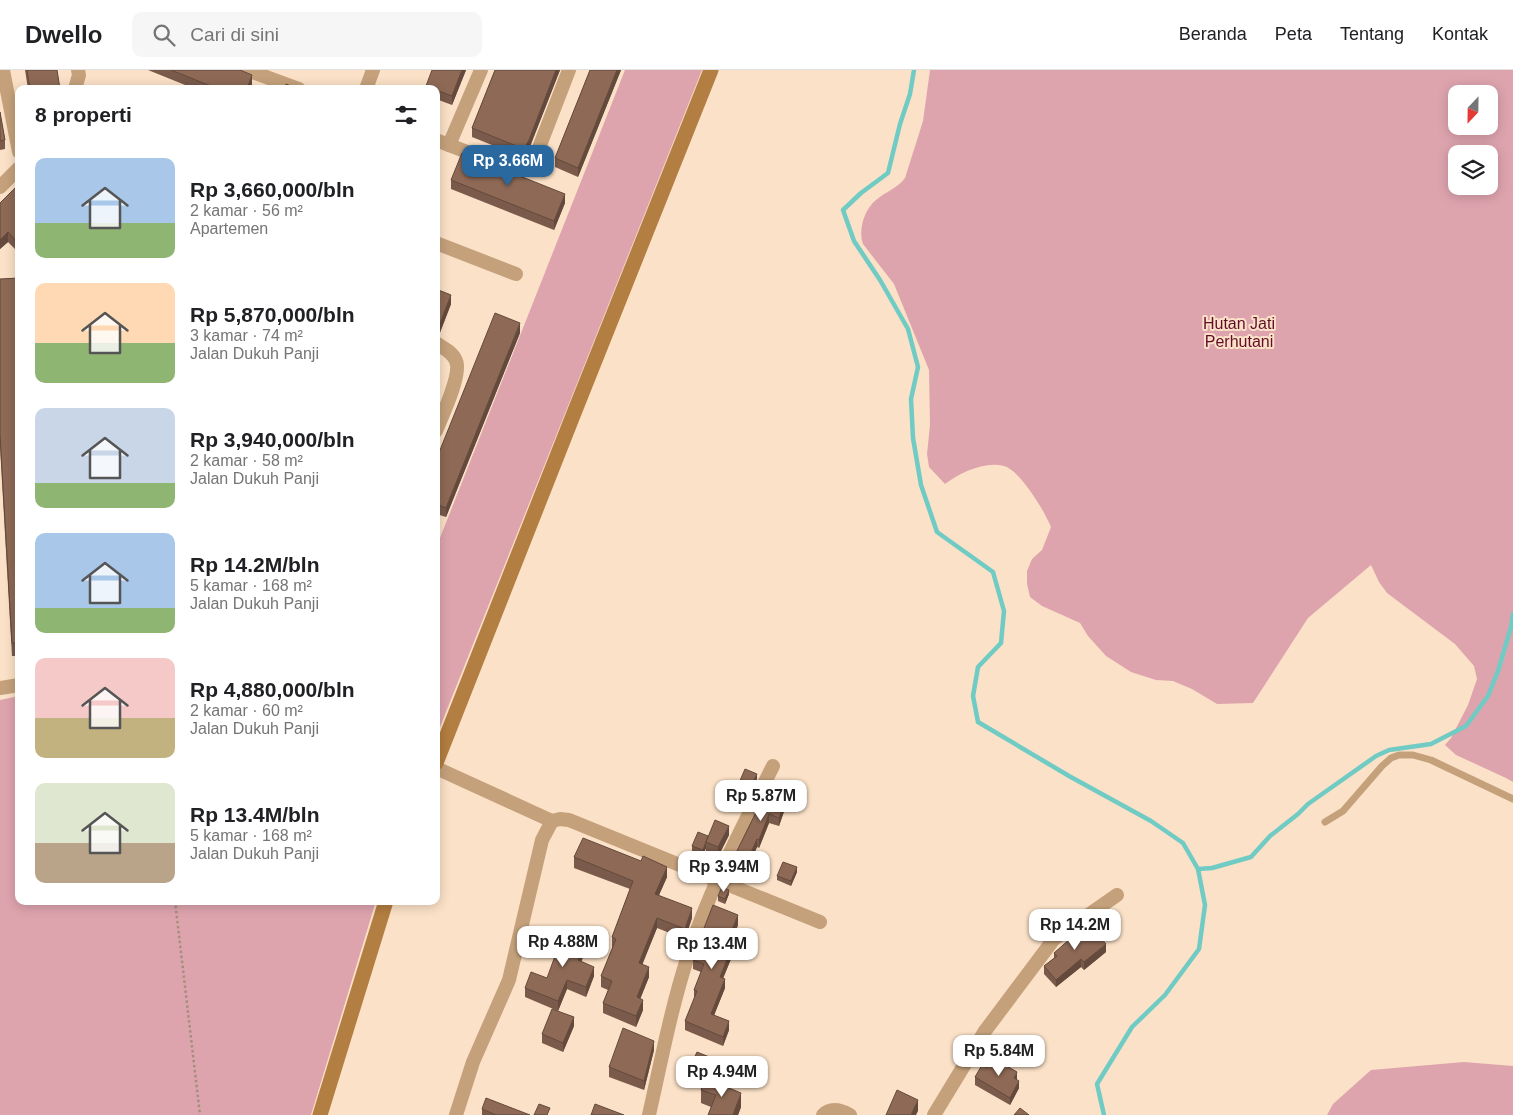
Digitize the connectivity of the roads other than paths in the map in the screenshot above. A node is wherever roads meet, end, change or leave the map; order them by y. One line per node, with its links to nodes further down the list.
1 (3, 70): 13 (street)
2 (247, 70): 8 (street)
3 (373, 70): 12 (street)
4 (481, 70): 14 (street)
5 (568, 70): 14 (street)
6 (711, 70): 23 (main road)
7 (78, 72): 9 (street); 10 (street)
8 (272, 74): 11 (street)
9 (76, 85)
10 (86, 85)
11 (292, 85)
12 (367, 85)
13 (15, 132)
14 (443, 143)
15 (15, 172): 16 (street)
16 (0, 186)
17 (440, 245): 18 (street)
18 (516, 274)
19 (440, 346): 20 (street)
20 (440, 420)
21 (15, 686): 22 (street)
22 (0, 688)
23 (440, 753)
24 (773, 766): 29 (street)
25 (440, 770): 27 (street)
26 (1513, 799): 28 (lane)
27 (552, 821): 29 (street); 34 (street)
28 (1324, 822)
29 (717, 879): 32 (street); 35 (street)
30 (1117, 895): 38 (street)
31 (385, 905): 33 (main road)
32 (820, 922)
33 (320, 1115)
34 (456, 1115)
35 (650, 1115)
36 (823, 1115): 37 (street)
37 (850, 1115)
38 (934, 1115)

